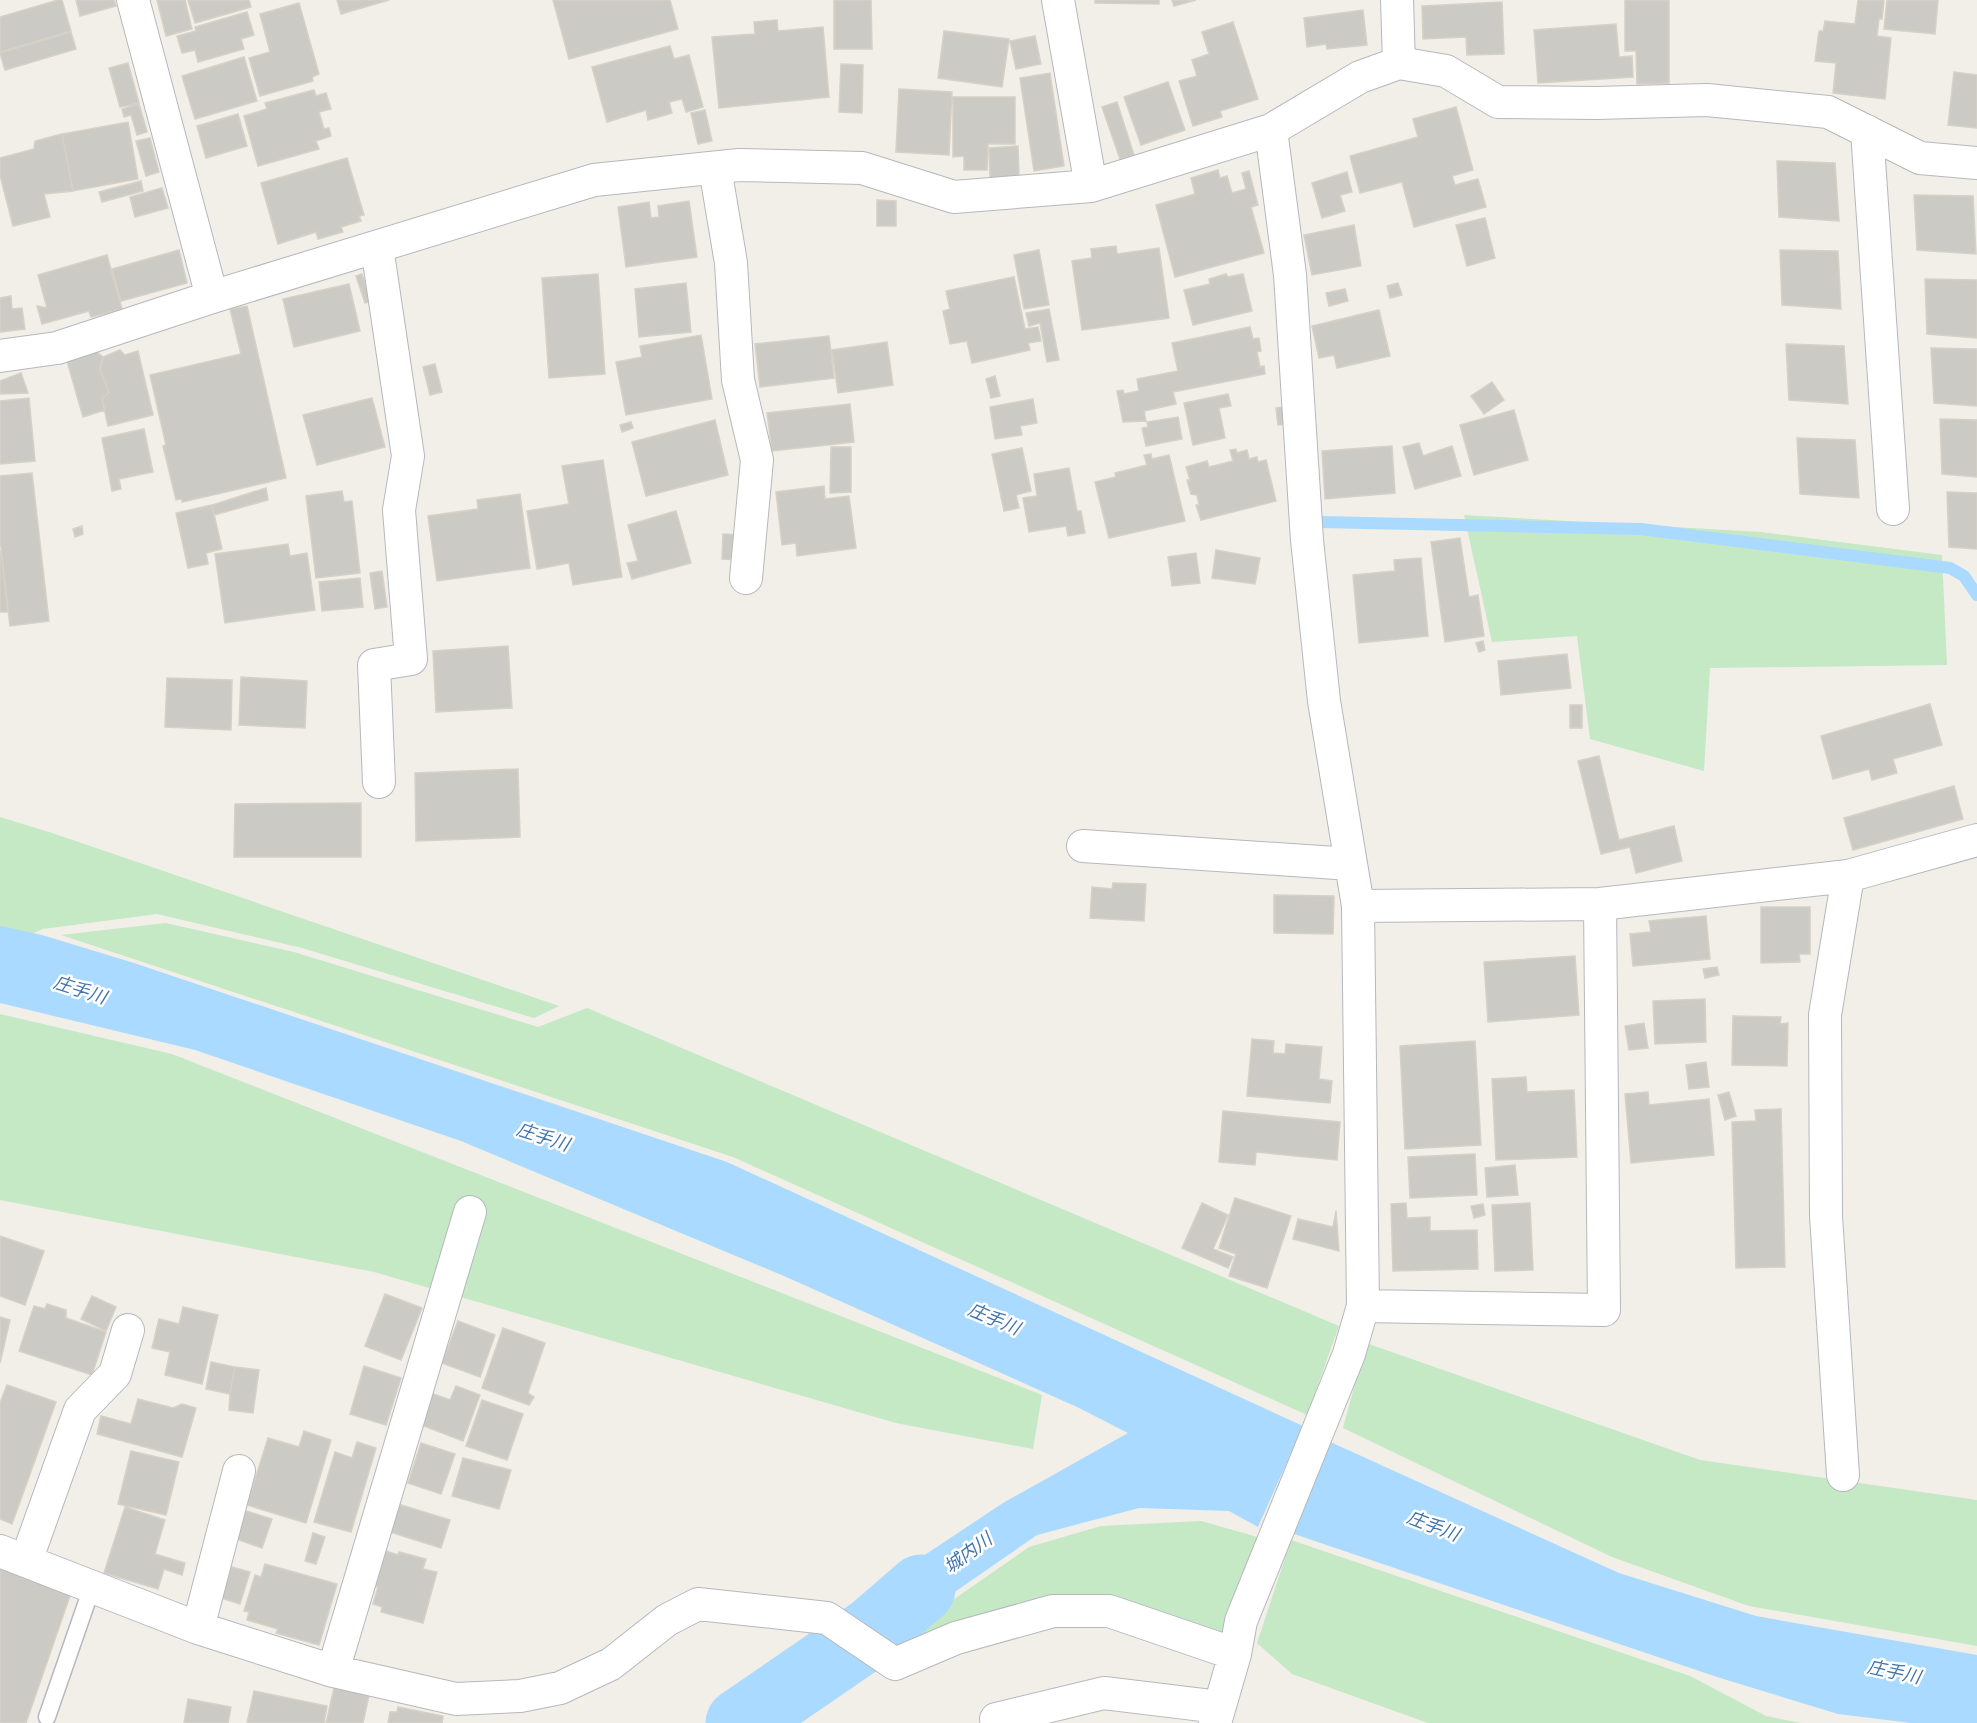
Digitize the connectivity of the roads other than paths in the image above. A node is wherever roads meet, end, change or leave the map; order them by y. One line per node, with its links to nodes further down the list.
1 (133, 0): 11 (street)
2 (1058, 0): 9 (street)
3 (1397, 0): 4 (street)
4 (1400, 63): 5 (street); 6 (street)
5 (1271, 130): 9 (street); 18 (street)
6 (1867, 131): 7 (street); 13 (street)
7 (1977, 163)
8 (715, 168): 9 (street); 10 (street); 14 (street)
9 (1091, 186)
10 (377, 247): 11 (street); 15 (street)
11 (213, 297): 12 (street)
12 (0, 356)
13 (1893, 509)
14 (746, 578)
15 (379, 782)
16 (1977, 840): 19 (street)
17 (1083, 846): 18 (street)
18 (1351, 864): 21 (street)
19 (1848, 876): 20 (street); 26 (street)
20 (1600, 904): 21 (street); 23 (street)
21 (1358, 906): 23 (street)
22 (470, 1212): 31 (street)
23 (1363, 1306): 30 (street)
24 (128, 1330): 27 (street)
25 (239, 1472): 29 (street)
26 (1843, 1475)
27 (13, 1556): 28 (street)
28 (92, 1587): 29 (street); 33 (lane)
29 (198, 1628): 31 (street)
30 (1234, 1654): 31 (street); 32 (street)
31 (333, 1671)
32 (1217, 1715): 34 (street)
33 (47, 1717)
34 (996, 1719)

